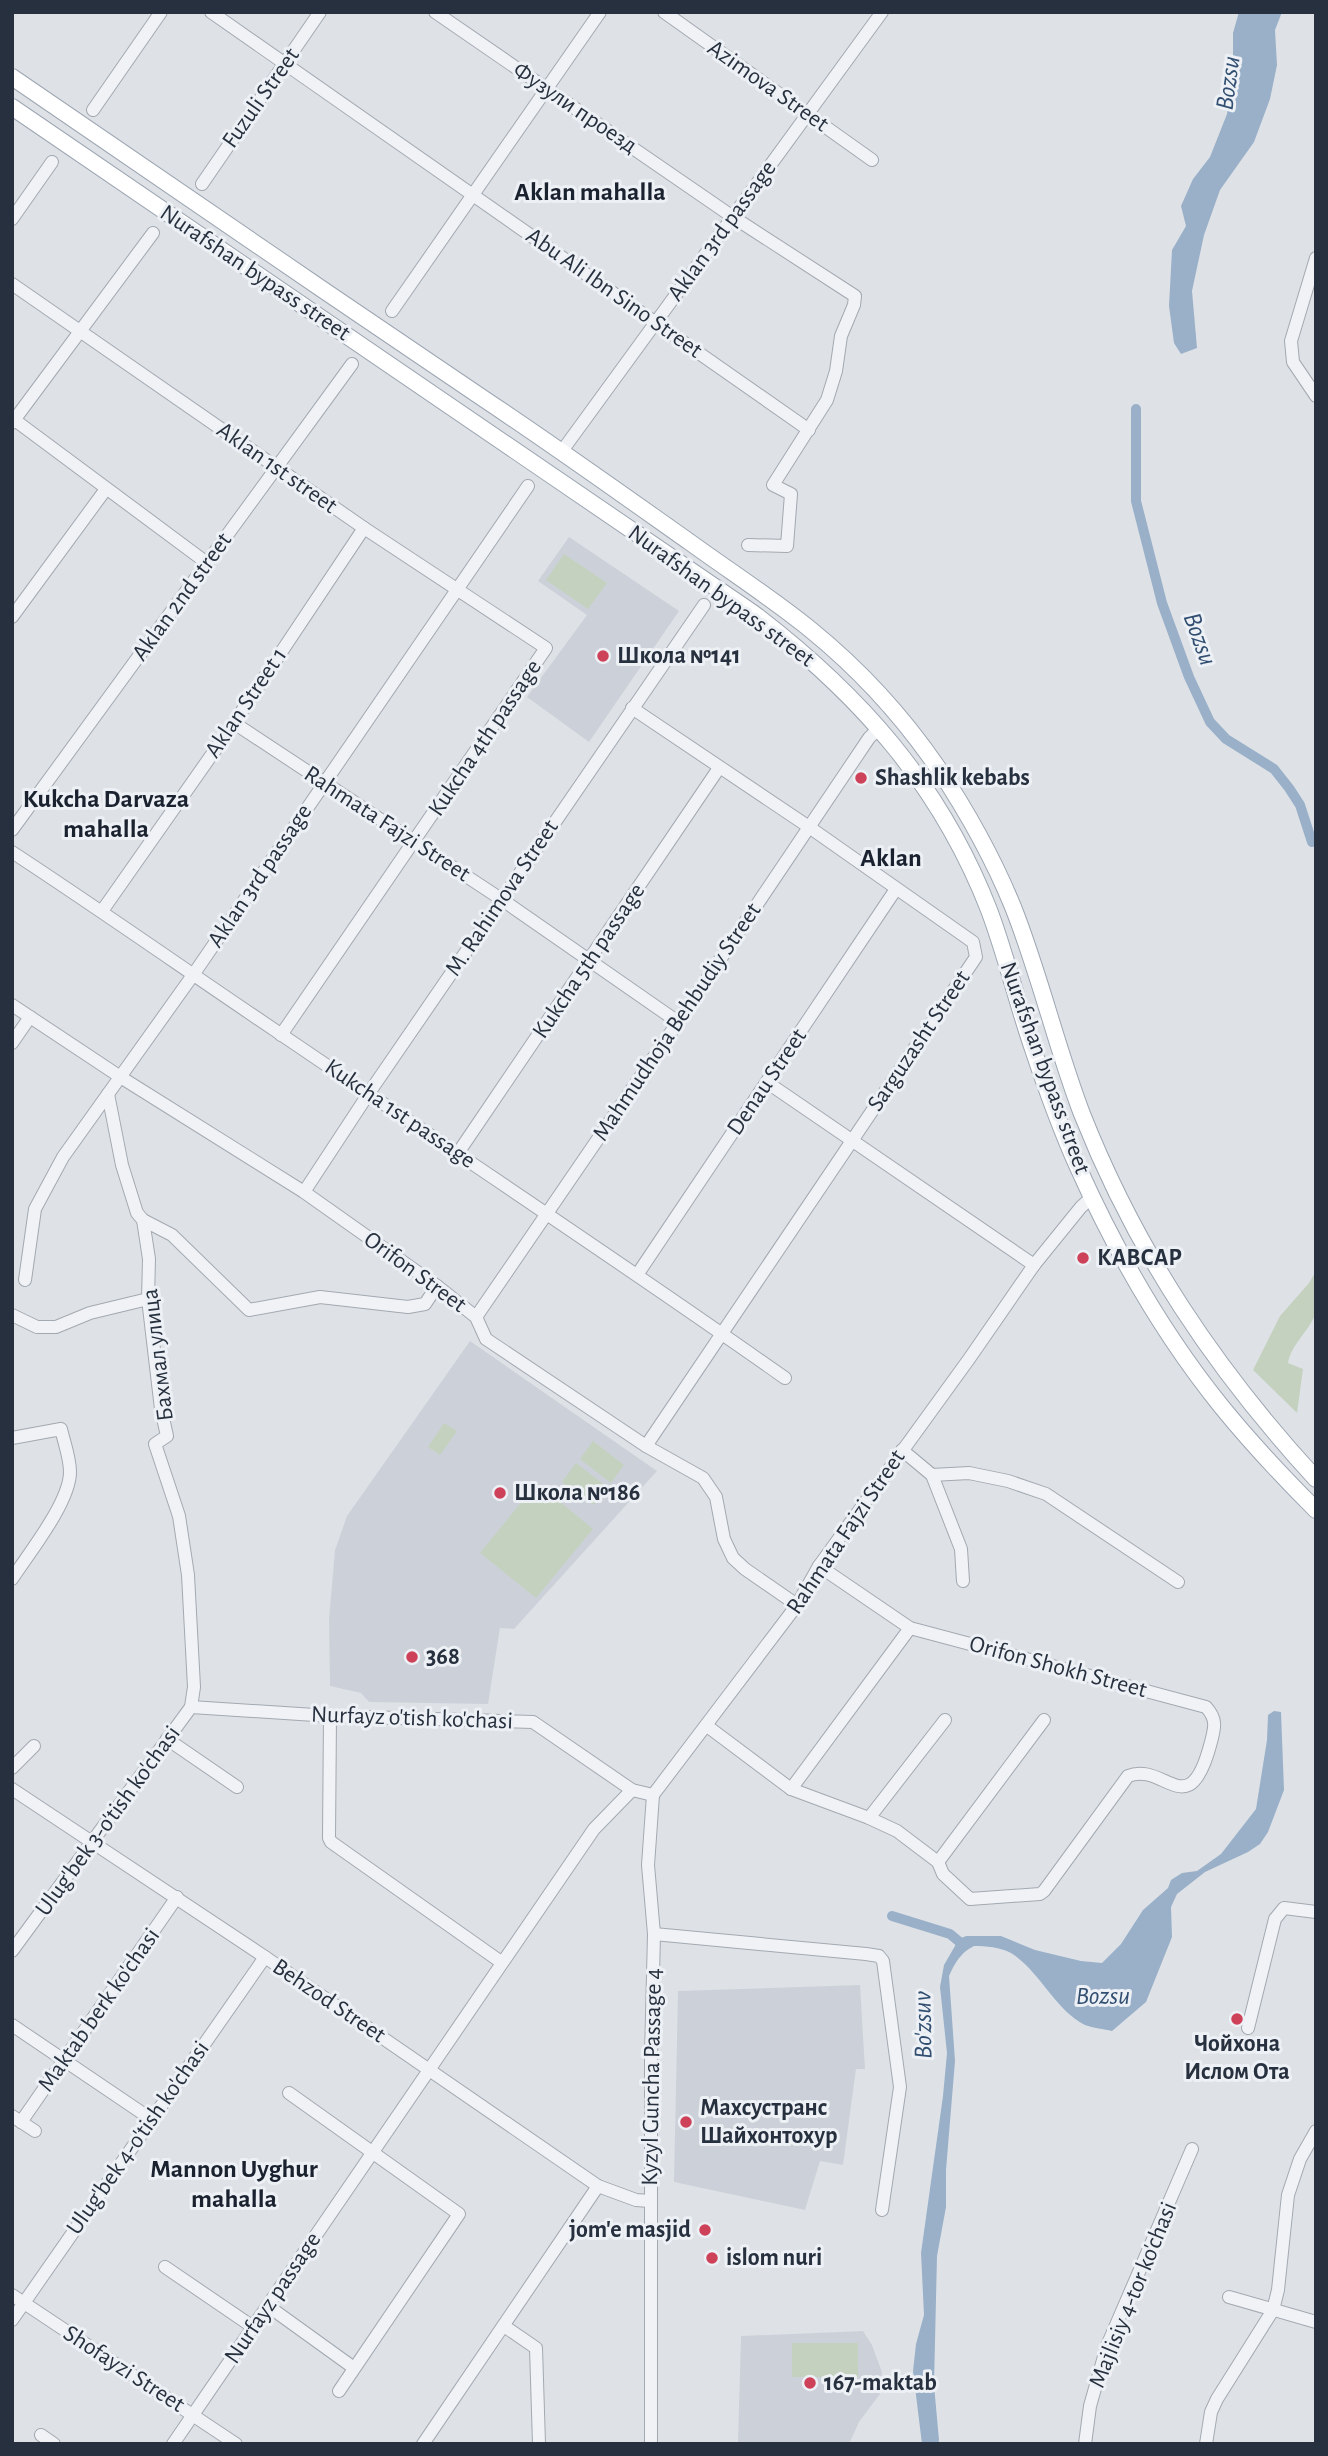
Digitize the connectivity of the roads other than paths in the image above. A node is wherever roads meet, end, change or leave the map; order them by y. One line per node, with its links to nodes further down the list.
1 (161, 12): 12 (street)
2 (211, 12): 8 (street, Abu Ali Ibn Sino Street)
3 (320, 12): 8 (street, Fuzuli Street)
4 (435, 12): 10 (street, Фузули проезд)
5 (600, 12): 10 (street)
6 (664, 12): 13 (street, Azimova Street)
7 (882, 12): 13 (street, Аklаn 3rd passage)
8 (284, 64): 18 (street, Fuzuli Street); 19 (street, Abu Ali Ibn Sino Street)
9 (12, 77): 14 (main road, Nurafshan bypass street)
10 (547, 88): 19 (street); 20 (street, Фузули проезд)
11 (12, 107): 15 (main road, Nurafshan bypass street)
12 (93, 110)
13 (808, 113): 16 (street, Azimova Street); 20 (street, Аklаn 3rd passage)
14 (85, 126): 15 (main road); 32 (main road, Nurafshan bypass street)
15 (70, 147): 45 (main road, Nurafshan bypass street)
16 (872, 160)
17 (52, 162): 21 (street)
18 (202, 184)
19 (473, 195): 25 (street); 26 (street, Abu Ali Ibn Sino Street)
20 (733, 217): 26 (street, Аklаn 3rd passage); 31 (street, Фузули проезд)
21 (12, 219)
22 (153, 233): 27 (street)
23 (1316, 258): 29 (street)
24 (12, 284): 27 (street, Aklan 1st street)
25 (392, 312)
26 (655, 323): 31 (street, Abu Ali Ibn Sino Street); 32 (street, Аklаn 3rd passage)
27 (79, 330): 30 (street); 33 (street, Aklan 1st street)
28 (352, 364): 33 (street, Аklаn 2nd street)
29 (1316, 396)
30 (13, 420): 35 (street)
31 (809, 430): 37 (street)
32 (562, 451): 46 (main road, Nurafshan bypass street)
33 (275, 467): 36 (street, Aklan 1st street); 38 (street, Аklаn 2nd street)
34 (528, 486): 39 (street, Аklаn 3rd passage)
35 (106, 489): 38 (street); 41 (street)
36 (364, 528): 39 (street, Aklan 1st street); 44 (street, Аklаn Street 1)
37 (748, 545)
38 (207, 564): 51 (street, Аklаn 2nd street)
39 (457, 591): 42 (street, Aklan 1st street); 49 (street, Аklаn 3rd passage)
40 (704, 605): 43 (street, M. Rahimova Street)
41 (12, 617)
42 (546, 648): 52 (street, Kukcha 4th passage)
43 (632, 708): 47 (street, Sarguzasht Street); 57 (street, M. Rahimova Street)
44 (234, 723): 49 (street, Rahmata Fajzi Street); 58 (street, Аklаn Street 1)
45 (880, 728): 48 (main road, Nurafshan bypass street); 50 (street, Mahmudhoja Behbudiy Street)
46 (937, 767): 48 (main road); 54 (main road, Nurafshan bypass street)
47 (719, 768): 50 (street, Sarguzasht Street); 59 (street, Kukcha 5th passage)
48 (919, 779): 55 (main road, Nurafshan bypass street)
49 (323, 783): 52 (street, Rahmata Fajzi Street); 60 (street, Аklаn 3rd passage)
50 (809, 827): 56 (street, Sarguzasht Street); 63 (street, Mahmudhoja Behbudiy Street)
51 (12, 830)
52 (415, 842): 57 (street, Rahmata Fajzi Street); 64 (street, Kukcha 4th passage)
53 (12, 852): 58 (street, Kukcha 1st passage)
54 (998, 873): 55 (main road); 85 (main road, Nurafshan bypass street)
55 (978, 882): 73 (main road, Nurafshan bypass street)
56 (897, 888): 67 (street, Denau Street); 70 (street, Sarguzasht Street)
57 (501, 899): 59 (street, Rahmata Fajzi Street); 68 (street, M. Rahimova Street)
58 (102, 911): 60 (street, Kukcha 1st passage)
59 (589, 962): 63 (street, Rahmata Fajzi Street); 71 (street, Kukcha 5th passage)
60 (193, 975): 64 (street, Kukcha 1st passage); 66 (street, Аklаn 3rd passage)
61 (12, 1005): 62 (street, Orifon Street)
62 (30, 1017): 65 (street); 66 (street, Orifon Street)
63 (678, 1022): 74 (street, Mahmudhoja Behbudiy Street)
64 (281, 1035): 68 (street, Kukcha 1st passage)
65 (12, 1043)
66 (122, 1078): 69 (street, Аklаn 3rd passage); 72 (street, Orifon Street)
67 (768, 1083): 70 (street); 77 (street, Denau Street)
68 (369, 1093): 71 (street, Kukcha 1st passage); 72 (street, M. Rahimova Street)
69 (108, 1094): 75 (street, Бахмал улица); 78 (street, Аklаn 3rd passage)
70 (852, 1141): 76 (street); 83 (street, Sarguzasht Street)
71 (458, 1153): 74 (street, Kukcha 1st passage)
72 (304, 1192): 79 (street, Orifon Street)
73 (1092, 1197): 76 (street, Rahmata Fajzi Street); 86 (main road, Nurafshan bypass street)
74 (548, 1213): 77 (street, Kukcha 1st passage); 82 (street, Mahmudhoja Behbudiy Street)
75 (143, 1220): 79 (street); 80 (street, Бахмал улица)
76 (1034, 1265): 89 (street, Rahmata Fajzi Street)
77 (637, 1275): 83 (street, Kukcha 1st passage)
78 (25, 1280)
79 (437, 1286): 82 (street, Orifon Street)
80 (148, 1299): 81 (street); 99 (street, Бахмал улица)
81 (12, 1315)
82 (476, 1317): 88 (street, Orifon Street)
83 (723, 1333): 84 (street, Kukcha 1st passage); 88 (street, Sarguzasht Street)
84 (785, 1378)
85 (1239, 1389): 86 (main road); 91 (main road, Nurafshan bypass street)
86 (1220, 1404): 92 (main road, Nurafshan bypass street)
87 (12, 1438): 94 (street)
88 (646, 1446): 97 (street, Orifon Street)
89 (902, 1451): 90 (street); 93 (street, Rahmata Fajzi Street)
90 (932, 1475): 95 (street); 96 (street)
91 (1316, 1479)
92 (1316, 1510)
93 (819, 1566): 97 (street, Rahmata Fajzi Street); 98 (street, Orifon Shokh Street)
94 (12, 1579)
95 (963, 1581)
96 (1178, 1582)
97 (797, 1605): 104 (street, Rahmata Fajzi Street)
98 (910, 1628): 110 (street); 115 (street, Orifon Shokh Street)
99 (194, 1687): 100 (street, Ulug'bek 3-o'tish ko'chasi)
100 (191, 1707): 101 (street, Nurfayz o'tish ko'chasi); 105 (street, Ulug'bek 3-o'tish ko'chasi)
101 (330, 1716): 111 (street, Nurfayz o'tish ko'chasi); 121 (street)
102 (945, 1720): 113 (street)
103 (1044, 1720): 115 (street)
104 (706, 1726): 110 (street); 112 (street, Rahmata Fajzi Street)
105 (167, 1739): 108 (street); 114 (street, Ulug'bek 3-o'tish ko'chasi)
106 (34, 1746): 107 (street)
107 (12, 1769)
108 (237, 1787)
109 (12, 1788): 114 (street, Behzod Street)
110 (791, 1789): 113 (street)
111 (632, 1790): 112 (street, Nurfayz o'tish ko'chasi); 121 (street, Nurfayz passage)
112 (653, 1795): 118 (street, Kyzyl Guncha Passage 4)
113 (869, 1818): 115 (street)
114 (91, 1841): 116 (street, Behzod Street); 119 (street, Ulug'bek 3-o'tish ko'chasi)
115 (938, 1862)
116 (177, 1897): 120 (street, Behzod Street); 124 (street, Maktab berk ko'chasi)
117 (1316, 1912): 123 (street)
118 (654, 1934): 134 (street, Kyzyl Guncha Passage 4); 135 (street)
119 (12, 1951)
120 (265, 1957): 125 (street, Behzod Street); 128 (street, Ulug'bek 4-o'tish ko'chasi)
121 (501, 1962): 125 (street, Nurfayz passage)
122 (12, 2025): 124 (street)
123 (1248, 2028)
124 (64, 2060): 127 (street, Maktab berk ko'chasi); 128 (street)
125 (429, 2069): 132 (street, Nurfayz passage); 133 (street, Behzod Street)
126 (289, 2093): 132 (street)
127 (17, 2119): 129 (street)
128 (151, 2119): 139 (street, Ulug'bek 4-o'tish ko'chasi)
129 (35, 2131)
130 (1316, 2131): 141 (street)
131 (1192, 2149): 156 (street, Majlisiy 4-tor ko'chasi)
132 (372, 2152): 140 (street, Nurfayz passage); 146 (street)
133 (598, 2186): 134 (street, Behzod Street); 144 (street)
134 (650, 2201): 155 (street, Kyzyl Guncha Passage 4)
135 (882, 2210)
136 (165, 2267): 145 (street)
137 (12, 2295): 139 (street, Shofayzi Street)
138 (1230, 2297): 141 (street)
139 (24, 2303): 142 (street, Ulug'bek 4-o'tish ko'chasi); 148 (street, Shofayzi Street)
140 (268, 2306): 145 (street, Nurfayz passage); 146 (street)
141 (1273, 2310): 143 (street); 157 (street)
142 (12, 2320)
143 (1316, 2322)
144 (504, 2326): 153 (street); 154 (street)
145 (253, 2327): 148 (street, Nurfayz passage)
146 (354, 2368): 147 (street)
147 (339, 2391)
148 (194, 2415): 151 (street, Nurfayz passage); 152 (street, Shofayzi Street)
149 (41, 2435): 150 (street)
150 (54, 2444)
151 (173, 2444)
152 (236, 2444)
153 (423, 2444)
154 (540, 2444)
155 (651, 2444)
156 (1085, 2444)
157 (1206, 2444)

